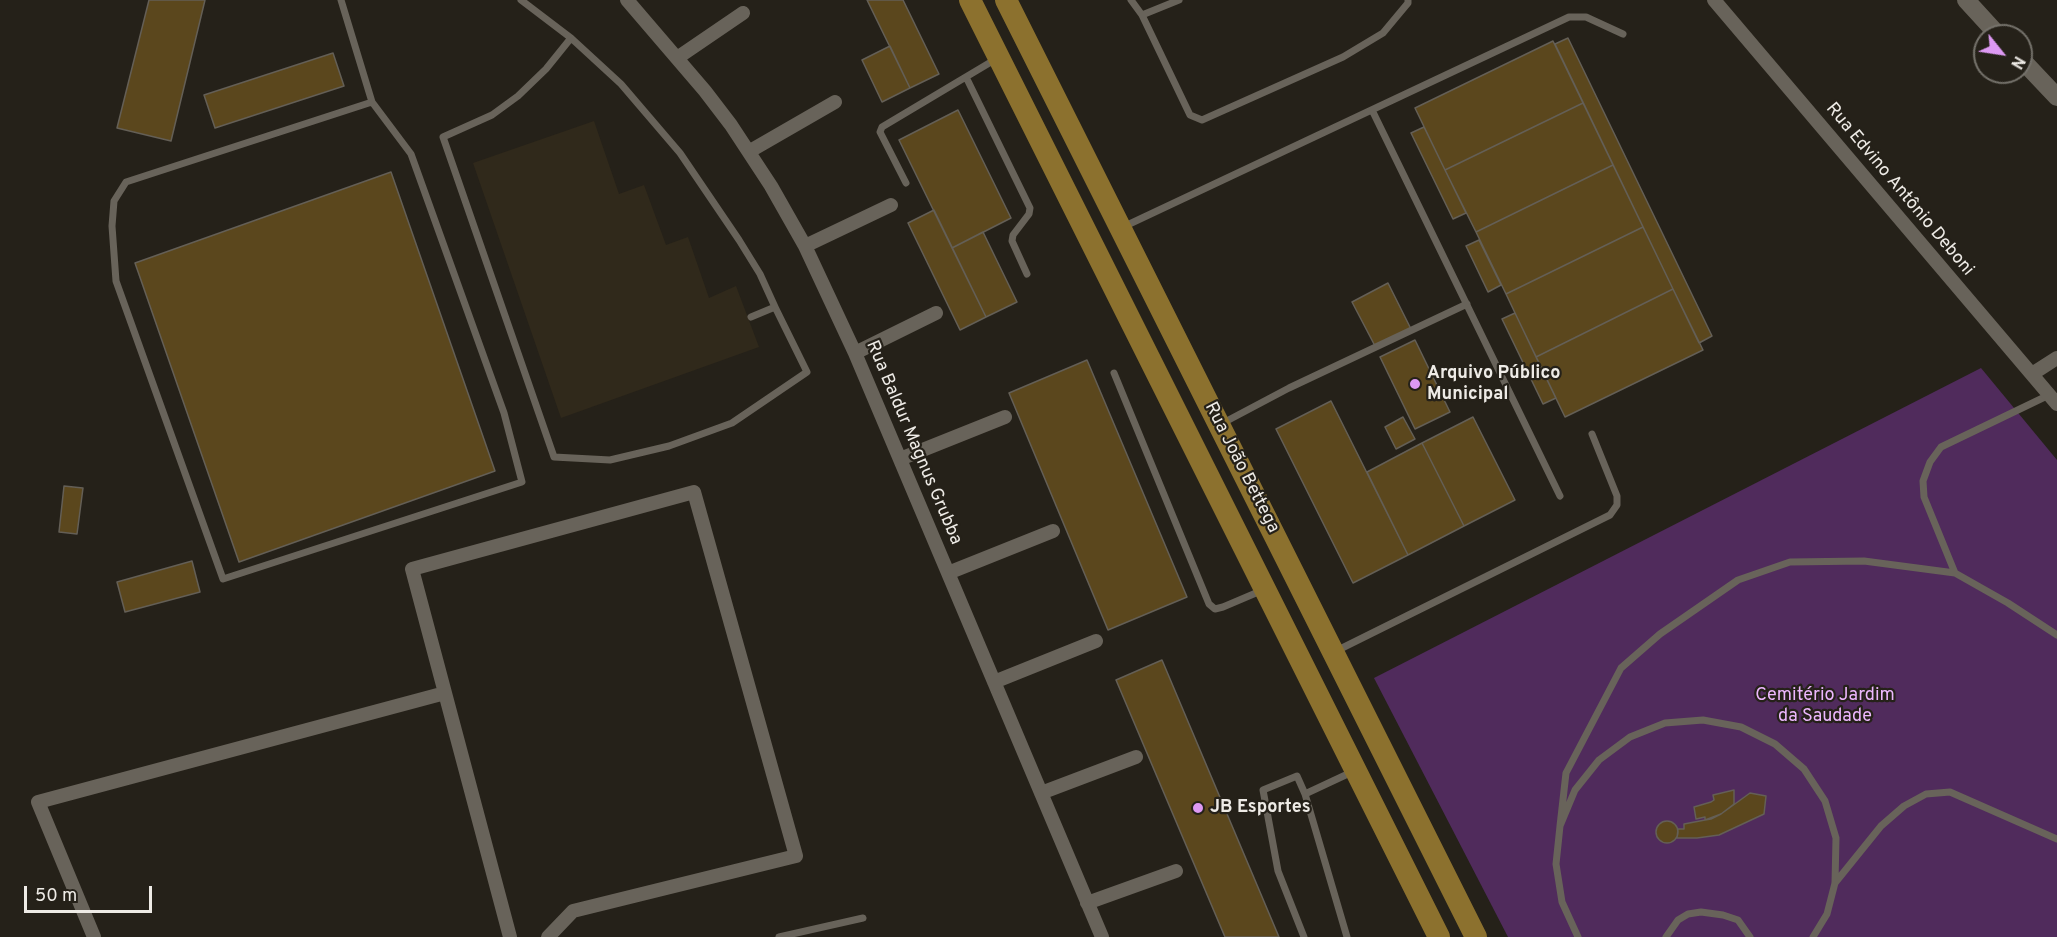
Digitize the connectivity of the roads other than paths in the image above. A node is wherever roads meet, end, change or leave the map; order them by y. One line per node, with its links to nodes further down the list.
1 (341, 0): 21 (lane)
2 (521, 0): 15 (lane)
3 (627, 0): 16 (street, Rua Baldur Magnus Grubba)
4 (970, 0): 17 (main road, Rua João Bettega)
5 (1006, 0): 27 (main road, Rua João Bettega)
6 (1131, 0): 12 (lane)
7 (1179, 0): 12 (lane)
8 (1408, 0): 12 (lane)
9 (1714, 0): 37 (street, Rua Edvino Antônio Deboni)
10 (1966, 0): 13 (street)
11 (743, 13): 16 (street)
12 (1142, 15)
13 (1988, 24)
14 (1623, 34): 23 (lane)
15 (571, 38): 31 (lane); 31 (lane)
16 (677, 58): 24 (street, Rua Baldur Magnus Grubba)
17 (999, 58): 19 (lane); 44 (main road, Rua João Bettega)
18 (2033, 72): 20 (street)
19 (966, 77): 25 (lane); 29 (lane)
20 (2057, 98)
21 (372, 102): 21 (lane)
22 (835, 102): 24 (street)
23 (1372, 110): 27 (lane); 30 (lane)
24 (750, 152): 28 (street, Rua Baldur Magnus Grubba)
25 (906, 183)
26 (891, 206): 28 (street)
27 (1121, 228): 40 (main road, Rua João Bettega)
28 (805, 246): 34 (street, Rua Baldur Magnus Grubba)
29 (1027, 274)
30 (1467, 304): 40 (lane); 45 (lane)
31 (775, 307): 33 (lane)
32 (936, 314): 34 (street)
33 (751, 317)
34 (855, 353): 42 (street, Rua Baldur Magnus Grubba)
35 (2057, 358): 37 (street)
36 (1114, 373): 51 (lane)
37 (2032, 374): 38 (street, Rua Edvino Antônio Deboni)
38 (2053, 399): 50 (lane)
39 (1005, 417): 42 (street)
40 (1219, 425): 43 (main road, Rua João Bettega)
41 (1592, 434): 54 (lane)
42 (900, 459): 49 (street, Rua Baldur Magnus Grubba)
43 (1240, 466): 44 (main road); 46 (main road, Rua João Bettega)
44 (1212, 482): 47 (main road, Rua João Bettega)
45 (1560, 496)
46 (1257, 500): 47 (main road); 54 (main road, Rua João Bettega)
47 (1229, 514): 51 (main road, Rua João Bettega)
48 (1053, 531): 49 (street)
49 (948, 573): 55 (street, Rua Baldur Magnus Grubba)
50 (1955, 573): 52 (lane); 61 (lane)
51 (1265, 589): 58 (main road, Rua João Bettega)
52 (2057, 635)
53 (1096, 641): 55 (street)
54 (1334, 653): 75 (main road, Rua João Bettega)
55 (994, 682): 59 (street, Rua Baldur Magnus Grubba)
56 (446, 693): 67 (street); 68 (street); 69 (street)
57 (1136, 758): 59 (street)
58 (1356, 770): 60 (lane); 74 (main road, Rua João Bettega)
59 (1041, 793): 65 (street, Rua Baldur Magnus Grubba)
60 (1305, 794): 72 (lane); 73 (lane)
61 (1560, 826): 64 (lane); 76 (lane)
62 (2057, 839): 64 (lane)
63 (1176, 870): 65 (street)
64 (1836, 883): 79 (lane)
65 (1088, 903): 71 (street, Rua Baldur Magnus Grubba)
66 (863, 918): 70 (lane)
67 (94, 937)
68 (510, 937)
69 (548, 937)
70 (779, 937)
71 (1102, 937)
72 (1304, 937)
73 (1347, 937)
74 (1440, 937)
75 (1476, 937)
76 (1578, 937)
77 (1666, 937): 78 (lane)
78 (1750, 937)
79 (1813, 937)

